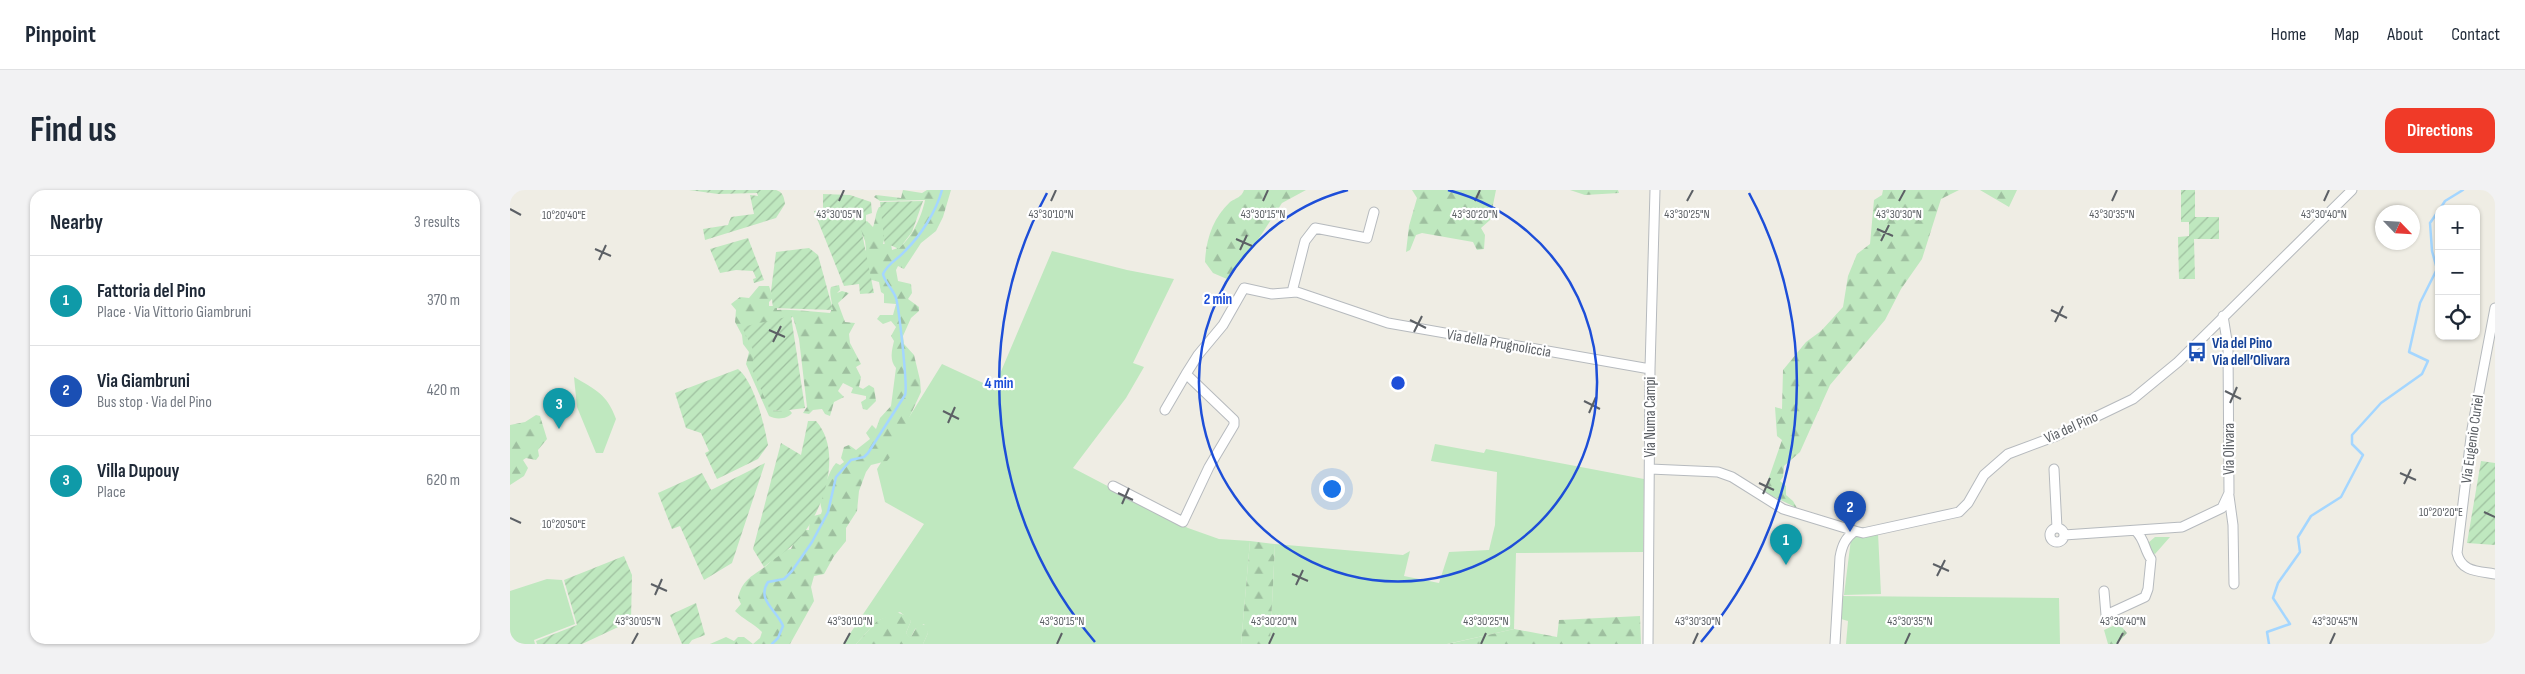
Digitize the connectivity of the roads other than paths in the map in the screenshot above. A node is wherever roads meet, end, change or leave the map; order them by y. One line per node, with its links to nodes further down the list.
1 (1655, 190): 7 (street, Via Numa Campi)
2 (2352, 190): 6 (street, Via del Pino)
3 (1374, 212): 4 (street)
4 (1292, 292): 7 (street, Via della Prugnoliccia); 8 (street, Via della Prugnoliccia)
5 (2495, 308): 18 (street, Via Eugenio Curiel)
6 (2223, 316): 13 (street, Via Olivara); 15 (street, Via del Pino)
7 (1650, 369): 10 (street, Via Numa Campi)
8 (1186, 374): 9 (street, Via della Prugnoliccia); 12 (street)
9 (1165, 410)
10 (1650, 469): 15 (street); 21 (street, Via Numa Campi)
11 (2054, 469): 16 (street, Via Olivara)
12 (1113, 486)
13 (2229, 493): 14 (street, Via Olivara); 19 (street, Via Olivara)
14 (2157, 530): 16 (street, Via Olivara); 17 (street)
15 (1855, 531): 22 (street)
16 (2136, 531): 17 (street)
17 (2146, 544): 20 (street)
18 (2495, 574)
19 (2234, 584)
20 (2104, 591)
21 (1648, 644)
22 (1835, 644)

